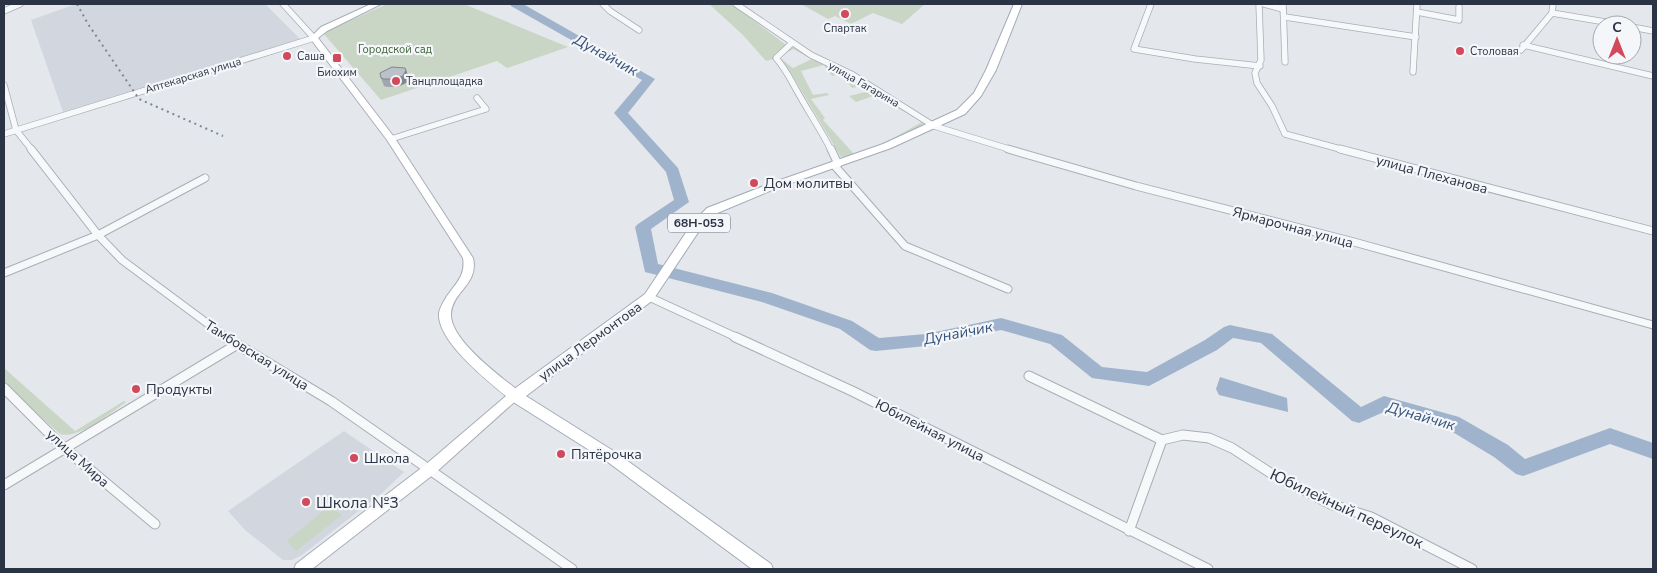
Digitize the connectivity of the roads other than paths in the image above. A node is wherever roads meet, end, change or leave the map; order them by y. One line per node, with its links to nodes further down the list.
1 (20, 4): 12 (street)
2 (283, 4): 22 (street)
3 (377, 4): 22 (street, Аптекарская улица)
4 (603, 4): 20 (street)
5 (736, 4): 23 (street, улица Гагарина)
6 (1018, 4): 30 (main road, улица Лермонтова / 68Н-053)
7 (1151, 4): 25 (street)
8 (1259, 4): 25 (street, улица Плеханова)
9 (1264, 4): 13 (street)
10 (1418, 4): 16 (street)
11 (1553, 4): 17 (street)
12 (13, 5): 15 (street)
13 (1283, 6): 18 (street)
14 (1459, 7): 16 (street)
15 (4, 11)
16 (1417, 12): 21 (street)
17 (1552, 13): 19 (street); 27 (street)
18 (1284, 17): 21 (street); 24 (street)
19 (1592, 20)
20 (639, 30)
21 (1416, 36): 26 (street)
22 (314, 38): 31 (street, Аптекарская улица); 33 (street)
23 (792, 43): 30 (street, улица Гагарина); 34 (street)
24 (1285, 62)
25 (1260, 66): 36 (street, улица Плеханова)
26 (1413, 72)
27 (1653, 76)
28 (4, 85): 31 (street, Тамбовская улица)
29 (477, 98): 33 (street)
30 (934, 126): 34 (main road, улица Лермонтова / 68Н-053); 41 (street, Ярмарочная улица)
31 (16, 130): 32 (street, Аптекарская улица); 37 (street, Тамбовская улица)
32 (4, 134)
33 (390, 139): 45 (street)
34 (836, 164): 39 (street); 40 (main road, улица Лермонтова / 68Н-053)
35 (205, 178): 37 (street)
36 (1653, 232)
37 (98, 235): 38 (street); 42 (street, Тамбовская улица)
38 (4, 273)
39 (1008, 289)
40 (649, 297): 45 (main road, улица Лермонтова / 68Н-053); 51 (street, Юбилейная улица)
41 (1653, 325)
42 (236, 345): 47 (street); 48 (street, Тамбовская улица)
43 (1029, 376): 46 (street)
44 (4, 388): 47 (street, улица Мира)
45 (515, 396): 48 (street); 54 (main road)
46 (1162, 440): 51 (street); 56 (street, Юбилейный переулок)
47 (64, 448): 49 (street); 50 (street, улица Мира)
48 (429, 470): 52 (street); 53 (street, Тамбовская улица)
49 (4, 485)
50 (155, 524)
51 (1129, 531): 55 (street, Юбилейная улица)
52 (301, 569)
53 (572, 569)
54 (765, 569)
55 (1208, 569)
56 (1472, 569)

